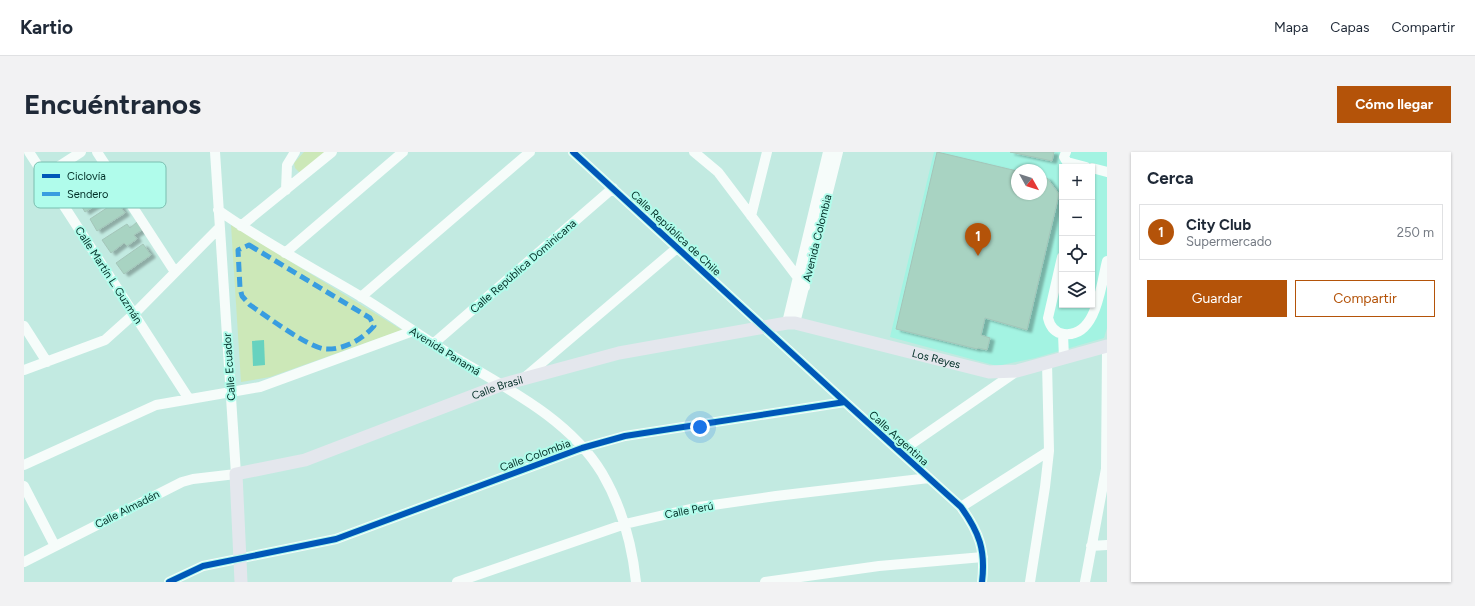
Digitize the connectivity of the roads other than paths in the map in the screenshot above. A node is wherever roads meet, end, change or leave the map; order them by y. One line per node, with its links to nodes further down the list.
1 (29, 152): 15 (street, Calle Martín L. Guzmán)
2 (82, 152): 16 (street)
3 (96, 152): 17 (street)
4 (215, 152): 25 (street, Calle Ecuador)
5 (295, 152): 22 (street)
6 (332, 152): 22 (street)
7 (403, 152): 30 (street)
8 (530, 152): 36 (street)
9 (573, 152): 21 (street, Calle República de Chile)
10 (694, 152): 26 (street)
11 (766, 152): 26 (street)
12 (828, 152): 34 (street, Avenida Colombia)
13 (838, 152): 35 (street, Avenida Colombia)
14 (1066, 152): 18 (street)
15 (35, 162)
16 (66, 162)
17 (103, 162)
18 (1075, 164)
19 (1095, 169): 20 (street)
20 (1107, 172)
21 (613, 188): 29 (street, Calle República de Chile); 43 (street, Calle República Dominicana)
22 (286, 190): 28 (street)
23 (65, 208): 37 (street, Calle Martín L. Guzmán)
24 (133, 208): 33 (street)
25 (218, 210): 27 (street, Calle Ecuador); 28 (street, Avenida Panamá)
26 (751, 216): 34 (street)
27 (220, 226): 33 (street); 53 (street, Calle Ecuador)
28 (241, 226): 30 (street, Avenida Panamá)
29 (677, 248): 40 (street, Calle República de Chile); 51 (street)
30 (285, 253): 36 (street, Avenida Panamá)
31 (1107, 261): 42 (street)
32 (1059, 270): 42 (street)
33 (175, 272): 37 (street)
34 (798, 278): 35 (street); 38 (street, Avenida Colombia)
35 (805, 287): 38 (street, Avenida Colombia)
36 (361, 297): 41 (street, Avenida Panamá)
37 (134, 314): 47 (street); 55 (street, Calle Martín L. Guzmán)
38 (791, 323): 40 (main road, Los Reyes); 50 (main road, Los Reyes)
39 (24, 326): 47 (street)
40 (765, 328): 51 (main road, Calle Brasil); 56 (street, Calle Argentina)
41 (413, 331): 43 (street, Avenida Panamá); 53 (street)
42 (1063, 334): 46 (street)
43 (433, 344): 52 (street, Avenida Panamá)
44 (1107, 346): 46 (main road, Los Reyes)
45 (1107, 352): 54 (street)
46 (1064, 358): 48 (main road, Los Reyes)
47 (46, 362): 49 (street)
48 (1048, 362): 50 (main road, Los Reyes); 58 (street)
49 (24, 370)
50 (1017, 371): 59 (street)
51 (522, 379): 52 (main road, Calle Brasil)
52 (501, 385): 57 (street, Avenida Panamá); 62 (main road, Calle Brasil)
53 (231, 392): 55 (street); 62 (street, Calle Ecuador)
54 (1106, 397): 61 (street)
55 (189, 399): 60 (street)
56 (845, 402): 57 (street, Calle Colombia); 59 (street, Calle Argentina)
57 (582, 448): 66 (street, Avenida Panamá); 71 (street, Calle Colombia)
58 (1048, 451): 65 (street); 79 (street)
59 (900, 452): 63 (street, Calle Argentina)
60 (24, 464)
61 (1106, 469): 69 (street)
62 (236, 474): 68 (street, Calle Almadén); 71 (main road, Calle Ecuador)
63 (929, 478): 65 (street, Calle Argentina); 66 (street, Calle Perú)
64 (24, 486): 68 (street)
65 (962, 507): 70 (street, Calle Argentina)
66 (625, 524): 75 (street, Calle Perú); 76 (street, Avenida Panamá)
67 (1107, 545): 69 (street)
68 (55, 546): 72 (street, Calle Almadén)
69 (1090, 546): 80 (street)
70 (983, 557): 77 (street); 78 (street, Calle Argentina)
71 (240, 559): 73 (street, Calle Colombia); 74 (main road, Calle Ecuador)
72 (24, 562)
73 (168, 582)
74 (241, 582)
75 (457, 582)
76 (636, 582)
77 (765, 582)
78 (982, 582)
79 (1030, 582)
80 (1085, 582)

